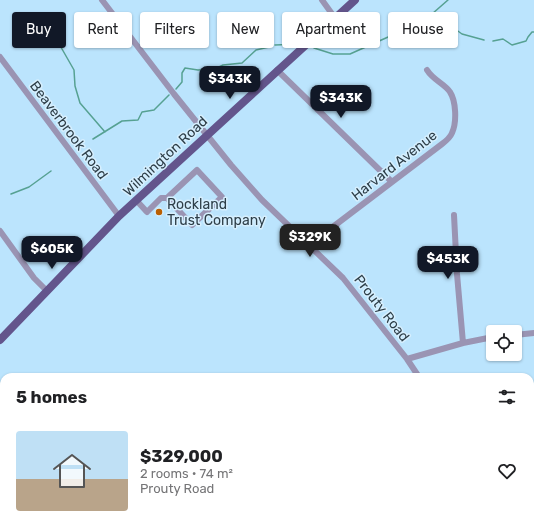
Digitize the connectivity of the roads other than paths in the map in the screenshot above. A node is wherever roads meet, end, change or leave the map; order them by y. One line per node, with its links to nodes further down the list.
1 (102, 0): 10 (street, Prouty Road)
2 (322, 0): 4 (street)
3 (355, 0): 5 (main road, Wilmington Road)
4 (331, 12)
5 (342, 12)
6 (302, 48): 8 (main road, Wilmington Road)
7 (0, 57): 15 (street, Beaverbrook Road)
8 (278, 70): 10 (main road, Wilmington Road); 11 (street)
9 (427, 70): 11 (street, Harvard Avenue)
10 (207, 135): 13 (main road, Wilmington Road); 17 (street, Prouty Road)
11 (392, 182): 17 (street, Harvard Avenue)
12 (167, 198): 12 (street); 13 (street)
13 (136, 200): 15 (main road, Wilmington Road)
14 (454, 215): 23 (street)
15 (118, 216): 18 (main road, Wilmington Road)
16 (0, 231): 18 (street)
17 (310, 245): 24 (street, Prouty Road)
18 (47, 291): 22 (main road, Wilmington Road)
19 (534, 333): 20 (street)
20 (522, 334)
21 (486, 339): 23 (street)
22 (0, 340)
23 (463, 343): 24 (street)
24 (407, 359): 25 (street, Prouty Road)
25 (416, 373)

